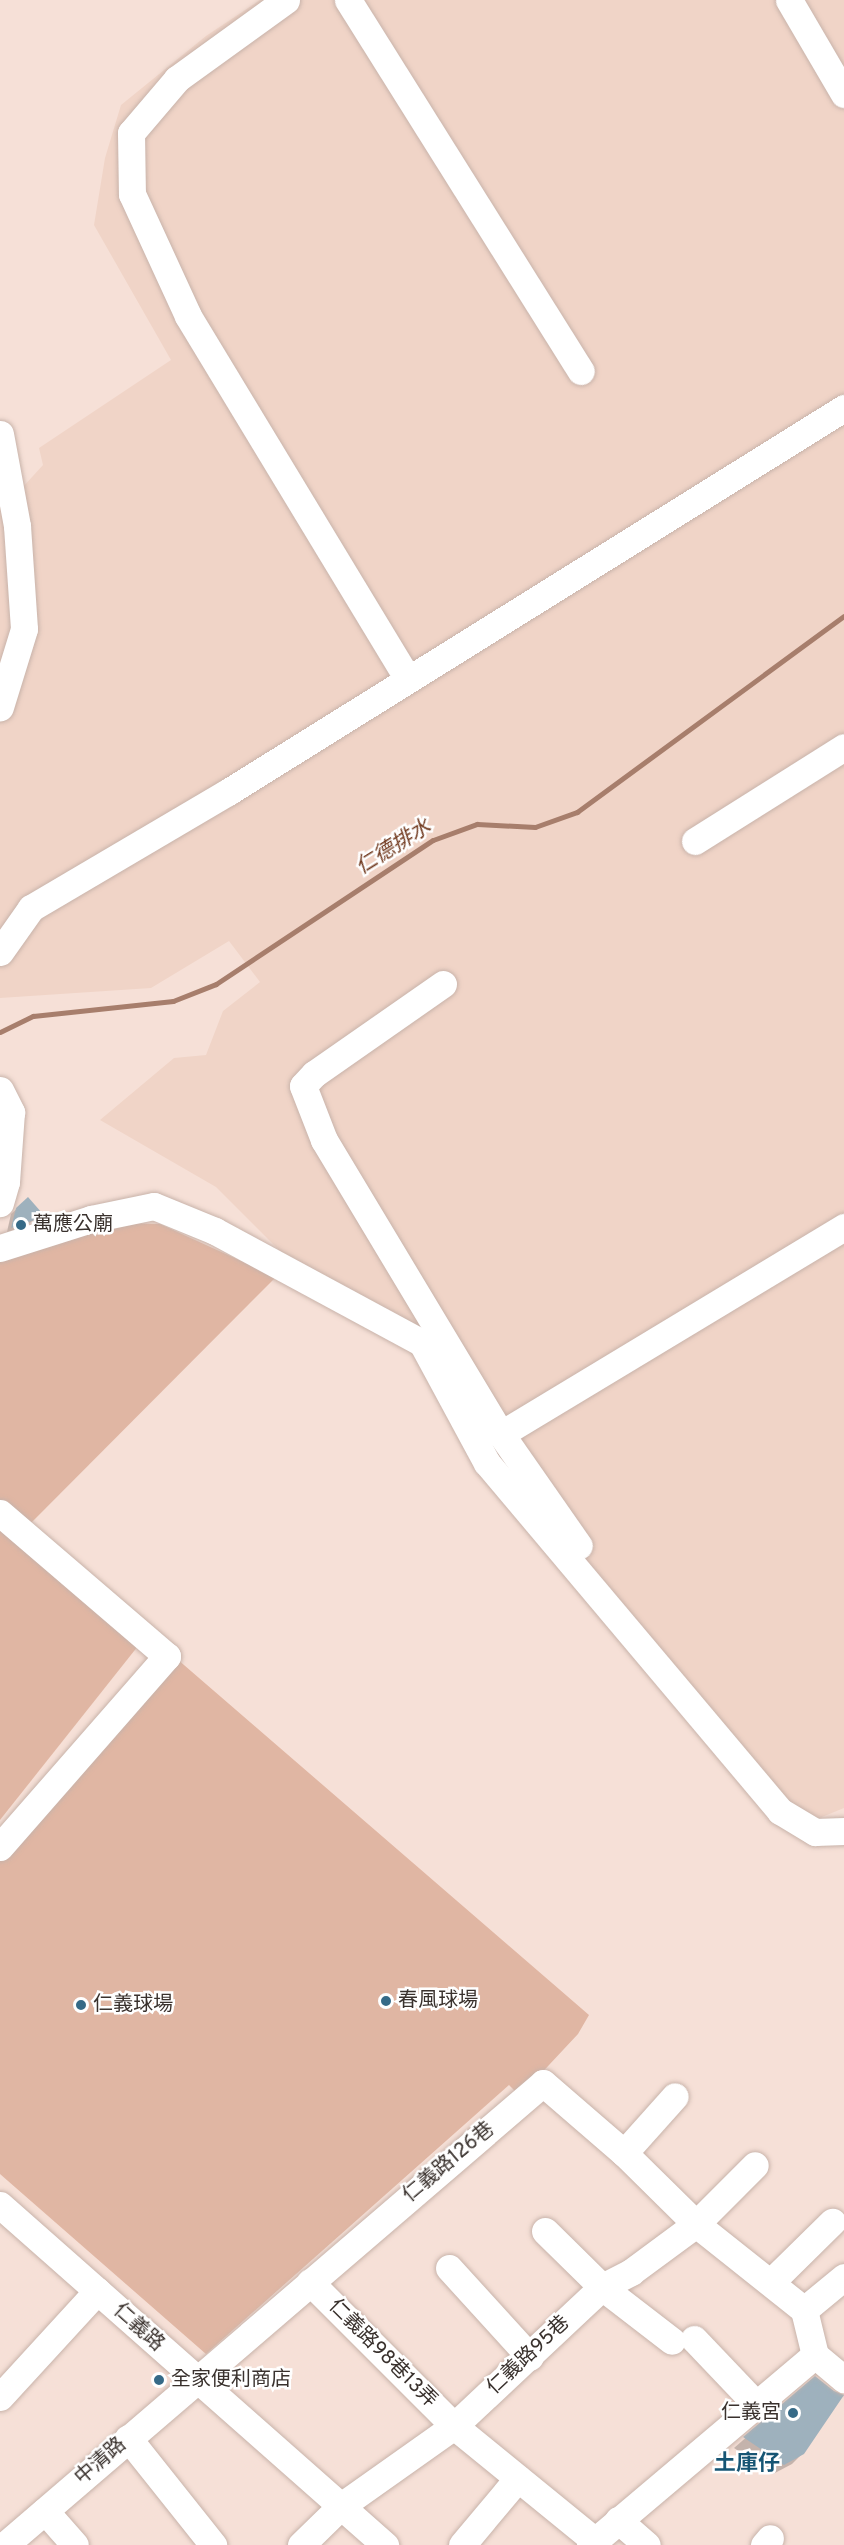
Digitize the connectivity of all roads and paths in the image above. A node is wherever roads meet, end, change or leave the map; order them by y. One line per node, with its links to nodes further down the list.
1 (286, 0): 8 (street)
2 (348, 0): 5 (street)
3 (789, 0): 4 (street)
4 (844, 94)
5 (581, 371)
6 (844, 408): 8 (street)
7 (0, 434): 9 (street)
8 (408, 680): 12 (street)
9 (0, 706)
10 (844, 747): 11 (street)
11 (695, 841)
12 (0, 952)
13 (443, 984): 18 (street)
14 (0, 1090): 15 (street)
15 (0, 1203)
16 (844, 1227): 18 (street)
17 (0, 1248): 21 (street)
18 (501, 1434): 20 (street)
19 (0, 1513): 22 (street)
20 (579, 1546)
21 (844, 1831)
22 (0, 1847)
23 (675, 2096): 24 (street)
24 (624, 2153): 28 (street, 仁義路126巷); 32 (street, 仁義路126巷)
25 (755, 2165): 28 (street, 仁義路95巷)
26 (0, 2205): 35 (street, 仁義路)
27 (832, 2222): 33 (street)
28 (696, 2224): 33 (street, 仁義路126巷); 34 (street, 仁義路95巷)
29 (545, 2231): 34 (street)
30 (449, 2268): 38 (street)
31 (844, 2277): 36 (street)
32 (310, 2282): 40 (street, 仁義路126巷); 43 (street, 仁義路98巷13弄)
33 (771, 2282): 36 (street, 仁義路126巷)
34 (602, 2288): 38 (street, 仁義路95巷); 42 (street)
35 (97, 2291): 40 (street, 仁義路); 41 (street)
36 (804, 2310): 37 (street)
37 (816, 2355): 39 (street); 42 (street)
38 (530, 2357): 43 (street, 仁義路95巷)
39 (844, 2379)
40 (198, 2380): 44 (street, 中清路); 46 (street, 仁義路)
41 (0, 2397)
42 (756, 2404): 48 (street)
43 (454, 2426): 45 (street, 仁義路98巷13弄); 46 (street, 仁義路95巷)
44 (128, 2438): 47 (street, 中清路); 52 (street)
45 (518, 2478): 49 (street, 仁義路98巷13弄); 55 (street)
46 (341, 2506): 53 (street, 仁義路95巷); 54 (street, 仁義路)
47 (45, 2511): 50 (street, 中清路); 51 (street)
48 (618, 2520): 49 (street); 56 (street)
49 (592, 2543)
50 (5, 2545)
51 (75, 2545)
52 (213, 2545)
53 (301, 2545)
54 (385, 2545)
55 (462, 2545)
56 (647, 2545)

